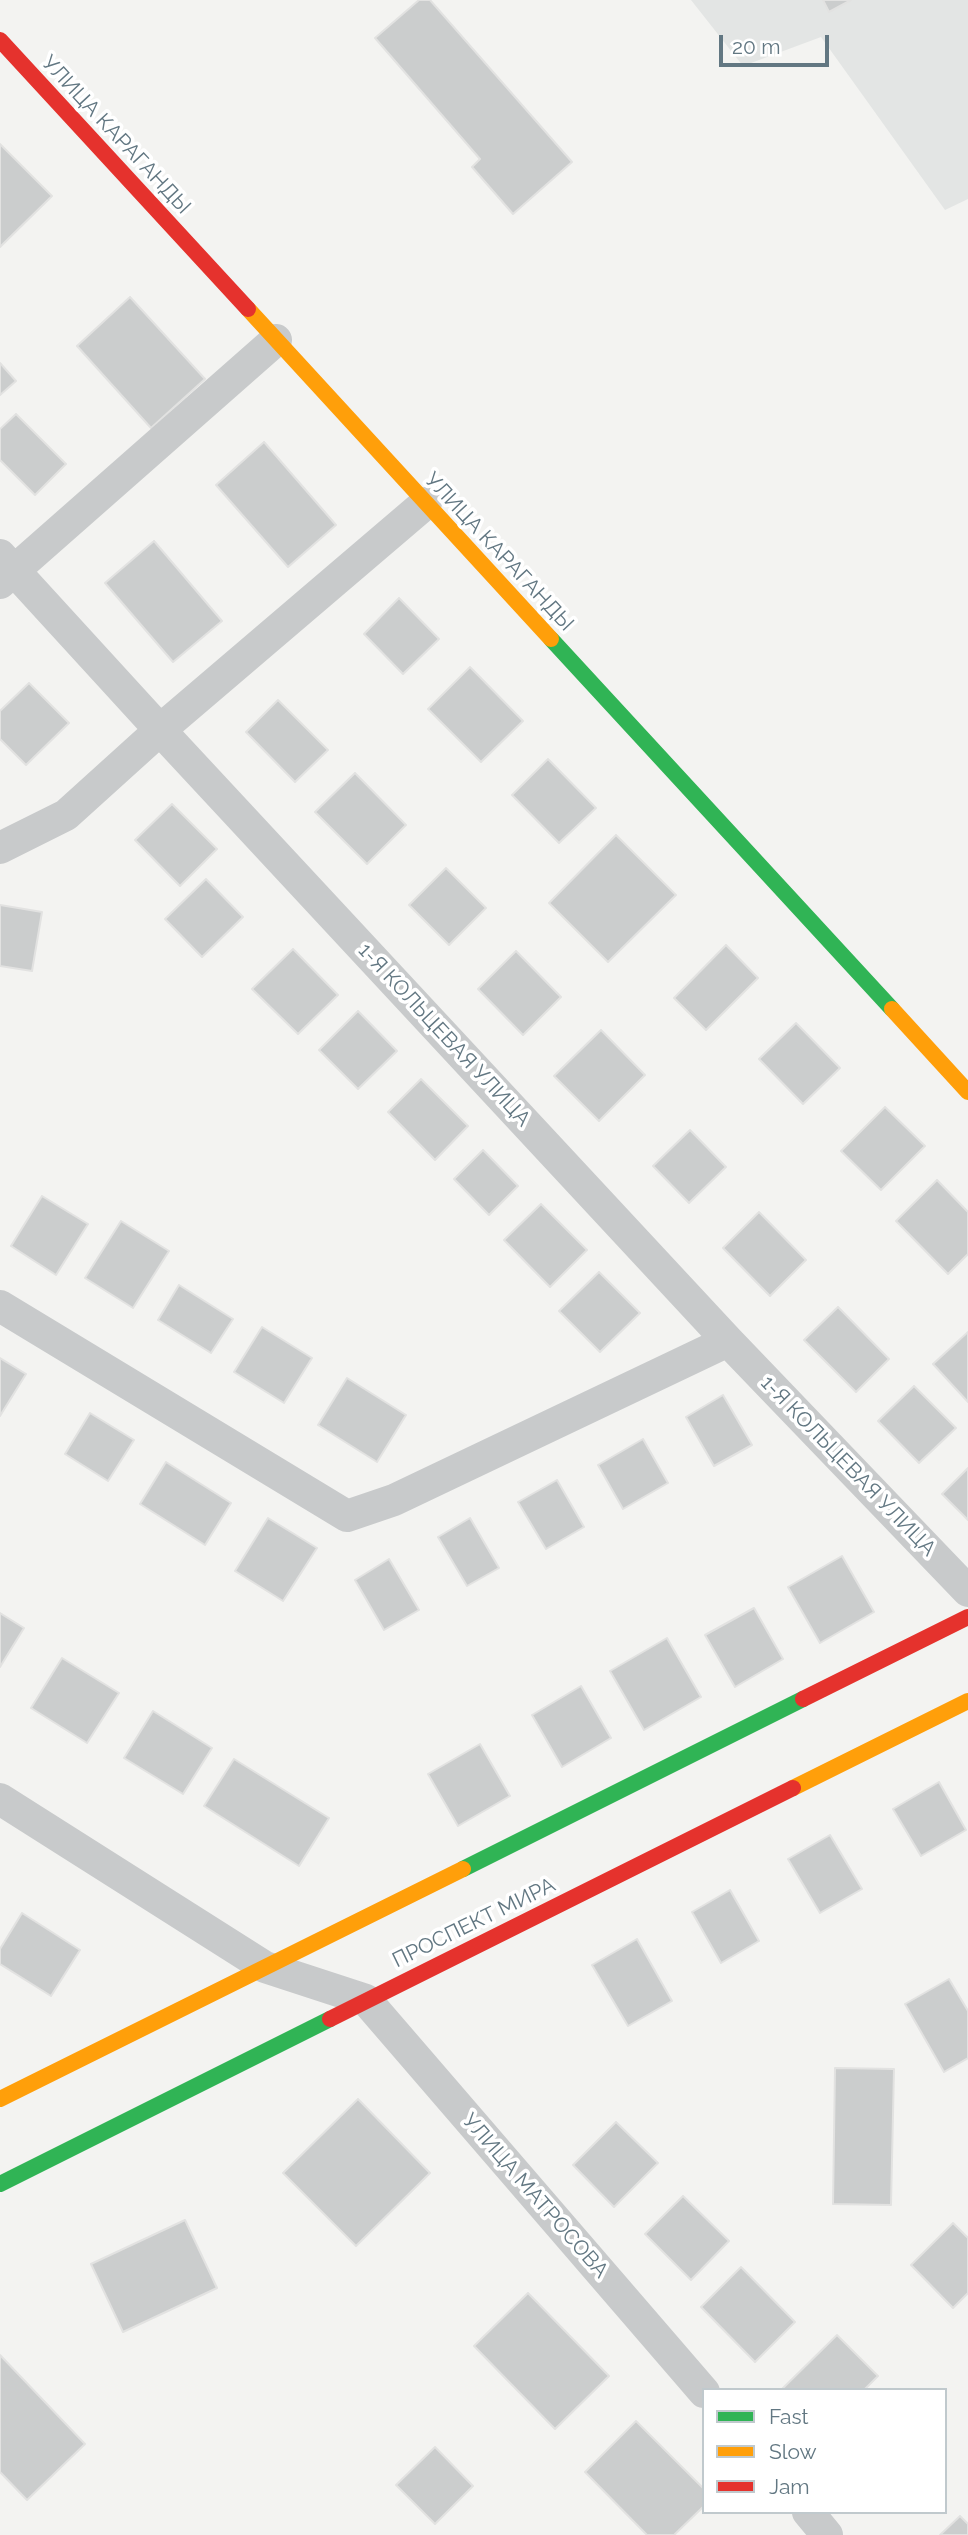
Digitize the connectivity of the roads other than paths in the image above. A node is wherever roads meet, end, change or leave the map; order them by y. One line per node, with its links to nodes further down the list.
1 (0, 40): 2 (main road, УЛИЦА КАРАГАНДЫ)
2 (276, 340): 3 (main road, УЛИЦА КАРАГАНДЫ); 4 (street)
3 (426, 503): 5 (street); 7 (main road, УЛИЦА КАРАГАНДЫ)
4 (4, 569): 5 (street, 1-Я КОЛЬЦЕВАЯ УЛИЦА)
5 (160, 730): 6 (street); 9 (street, 1-Я КОЛЬЦЕВАЯ УЛИЦА)
6 (0, 848)
7 (968, 1093)
8 (0, 1306): 9 (street)
9 (728, 1341): 10 (street, 1-Я КОЛЬЦЕВАЯ УЛИЦА)
10 (968, 1591)
11 (968, 1617): 14 (main road)
12 (968, 1701): 15 (main road, ПРОСПЕКТ МИРА)
13 (0, 1799): 14 (street)
14 (265, 1967): 15 (street); 16 (main road)
15 (366, 2000): 17 (main road, ПРОСПЕКТ МИРА); 18 (street, УЛИЦА МАТРОСОВА)
16 (0, 2099)
17 (0, 2184)
18 (702, 2390)
19 (810, 2514): 20 (street)
20 (827, 2535)

